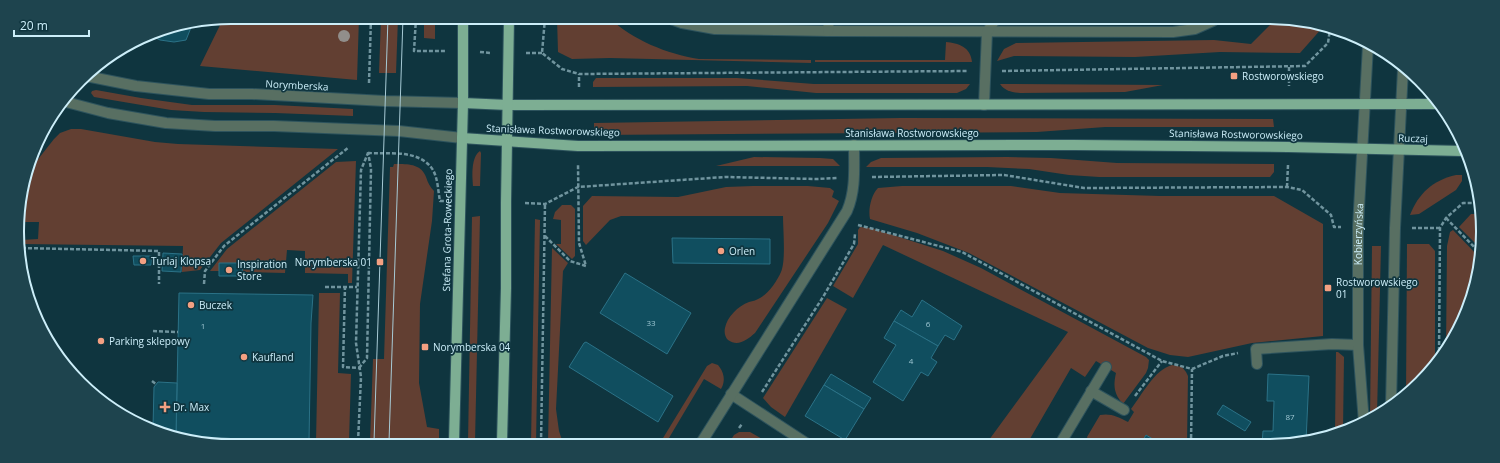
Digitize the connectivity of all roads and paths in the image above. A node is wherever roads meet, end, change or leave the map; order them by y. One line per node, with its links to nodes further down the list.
1 (371, 24): 22 (path)
2 (416, 24): 14 (path)
3 (463, 24): 24 (main road, Stefana Grota-Roweckiego)
4 (509, 24): 28 (main road)
5 (545, 24): 18 (path)
6 (689, 24): 10 (street)
7 (829, 24): 10 (street)
8 (992, 24): 11 (street)
9 (1206, 24): 11 (street)
10 (828, 31): 11 (street)
11 (987, 32): 16 (street)
12 (1329, 33): 15 (path)
13 (1368, 50): 25 (street, Kobierzyńska)
14 (414, 51)
15 (1289, 67): 16 (path); 20 (path)
16 (984, 72): 18 (path); 29 (street)
17 (1403, 73): 26 (street)
18 (579, 74): 21 (path)
19 (93, 77): 24 (street, Norymberska)
20 (1289, 81)
21 (579, 87)
22 (369, 88)
23 (69, 103): 30 (street)
24 (463, 103): 28 (main road, Norymberska); 30 (main road, Stefana Grota-Roweckiego)
25 (1365, 104): 26 (main road); 29 (main road); 34 (street, Kobierzyńska)
26 (1402, 104): 27 (main road); 35 (street)
27 (1432, 104)
28 (508, 105): 29 (main road); 31 (main road)
29 (984, 105)
30 (462, 138): 31 (main road, Stanisława Rostworowskiego); 85 (main road, Stefana Grota-Roweckiego)
31 (507, 141): 32 (main road, Stanisława Rostworowskiego); 86 (main road)
32 (854, 145): 34 (main road, Stanisława Rostworowskiego); 77 (street)
33 (350, 146): 60 (path)
34 (1362, 148): 35 (main road, Ruczaj); 66 (street, Kobierzyńska)
35 (1400, 150): 36 (main road, Ruczaj); 79 (street)
36 (1460, 151)
37 (368, 153): 46 (path); 63 (path); 72 (path)
38 (1288, 164): 45 (path)
39 (578, 170): 44 (path)
40 (865, 177): 41 (path)
41 (873, 177): 43 (path); 45 (path)
42 (842, 178): 44 (path)
43 (872, 184)
44 (578, 187): 49 (path); 56 (path)
45 (1287, 187): 53 (path)
46 (445, 201)
47 (534, 203): 49 (path)
48 (1474, 203): 50 (path)
49 (545, 204): 56 (path)
50 (1446, 218): 55 (path); 58 (path)
51 (861, 219): 52 (path)
52 (857, 224): 69 (path); 78 (path)
53 (1334, 227)
54 (1407, 228): 55 (path)
55 (1440, 228): 68 (path)
56 (545, 236): 87 (path)
57 (24, 248): 59 (path)
58 (1476, 248)
59 (159, 284)
60 (204, 284)
61 (345, 286): 62 (path); 63 (path); 72 (path)
62 (324, 287)
63 (357, 287): 72 (path)
64 (153, 331): 65 (path)
65 (178, 332)
66 (1358, 345): 67 (street); 81 (street, Kobierzyńska)
67 (1256, 349): 70 (street); 73 (path)
68 (1439, 350)
69 (1162, 361): 73 (path); 80 (path)
70 (1257, 364)
71 (1106, 367): 76 (street)
72 (359, 368): 84 (path)
73 (1192, 369): 91 (path)
74 (152, 381): 75 (path)
75 (156, 384)
76 (1091, 391): 80 (street); 90 (street)
77 (731, 394): 88 (street); 89 (street)
78 (761, 394)
79 (1391, 399)
80 (1124, 410)
81 (1363, 416)
82 (742, 424): 83 (path)
83 (739, 428)
84 (358, 439)
85 (454, 439)
86 (502, 439)
87 (541, 439)
88 (703, 439)
89 (800, 439)
90 (1063, 439)
91 (1191, 439)

